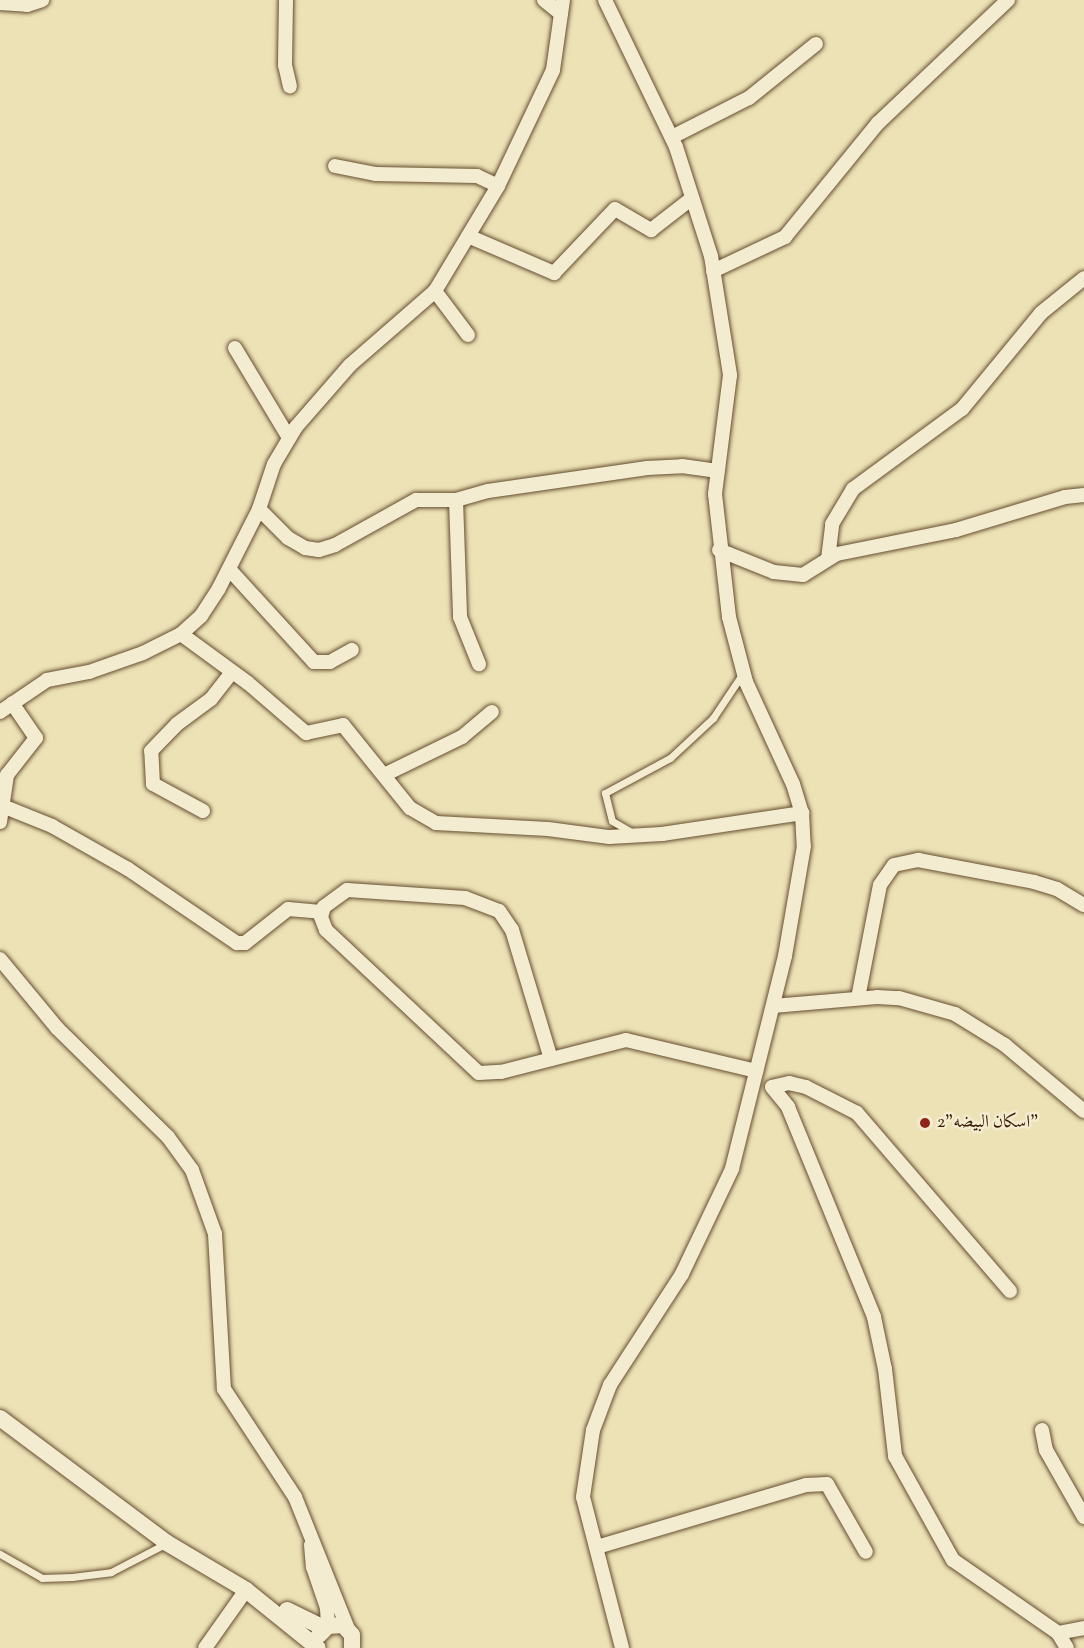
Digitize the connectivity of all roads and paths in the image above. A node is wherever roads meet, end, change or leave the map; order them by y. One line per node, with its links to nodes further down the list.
1 (42, 0): 6 (street)
2 (286, 0): 9 (street)
3 (544, 0): 7 (street)
4 (605, 0): 10 (street)
5 (1008, 0): 15 (street)
6 (0, 3)
7 (562, 7): 12 (street)
8 (816, 44): 10 (street)
9 (290, 86)
10 (672, 137): 13 (street)
11 (335, 166): 12 (street)
12 (498, 186): 14 (street)
13 (691, 200): 14 (street); 15 (street)
14 (468, 236): 17 (street)
15 (713, 271): 21 (street)
16 (1084, 278): 26 (street)
17 (435, 291): 18 (street); 20 (street)
18 (468, 335)
19 (235, 348): 20 (street)
20 (289, 438): 24 (street)
21 (718, 471): 23 (street); 25 (street)
22 (1084, 496): 26 (street)
23 (456, 500): 24 (street); 30 (street)
24 (259, 509): 27 (street)
25 (719, 550): 26 (street); 32 (street)
26 (828, 559)
27 (229, 569): 28 (street); 29 (street)
28 (181, 634): 31 (street); 33 (street)
29 (352, 650)
30 (479, 664)
31 (232, 672): 36 (street); 38 (street)
32 (742, 673): 39 (street); 41 (lane)
33 (12, 703): 34 (street); 37 (street)
34 (0, 712)
35 (492, 712): 36 (street)
36 (384, 774): 41 (street)
37 (5, 807): 40 (street); 43 (street)
38 (203, 811)
39 (802, 813): 41 (street); 46 (street)
40 (0, 822)
41 (637, 836)
42 (1084, 905): 45 (street)
43 (321, 912): 47 (street); 47 (street)
44 (0, 958): 54 (street)
45 (858, 998): 46 (street); 49 (street)
46 (773, 1006): 48 (street)
47 (551, 1059): 48 (street)
48 (756, 1071): 56 (street)
49 (1084, 1112)
50 (1010, 1291): 63 (street)
51 (0, 1418): 55 (street)
52 (1042, 1430): 53 (street)
53 (1084, 1517)
54 (311, 1540): 60 (street); 62 (street)
55 (167, 1543): 58 (lane); 59 (street)
56 (597, 1547): 57 (street); 67 (street)
57 (866, 1552)
58 (0, 1554)
59 (246, 1590): 60 (street); 65 (street); 66 (street)
60 (326, 1627): 62 (street); 66 (street)
61 (1084, 1628): 63 (street)
62 (348, 1629): 64 (street)
63 (1058, 1633): 68 (street)
64 (353, 1647)
65 (205, 1648)
66 (319, 1648)
67 (622, 1648)
68 (1066, 1648)

